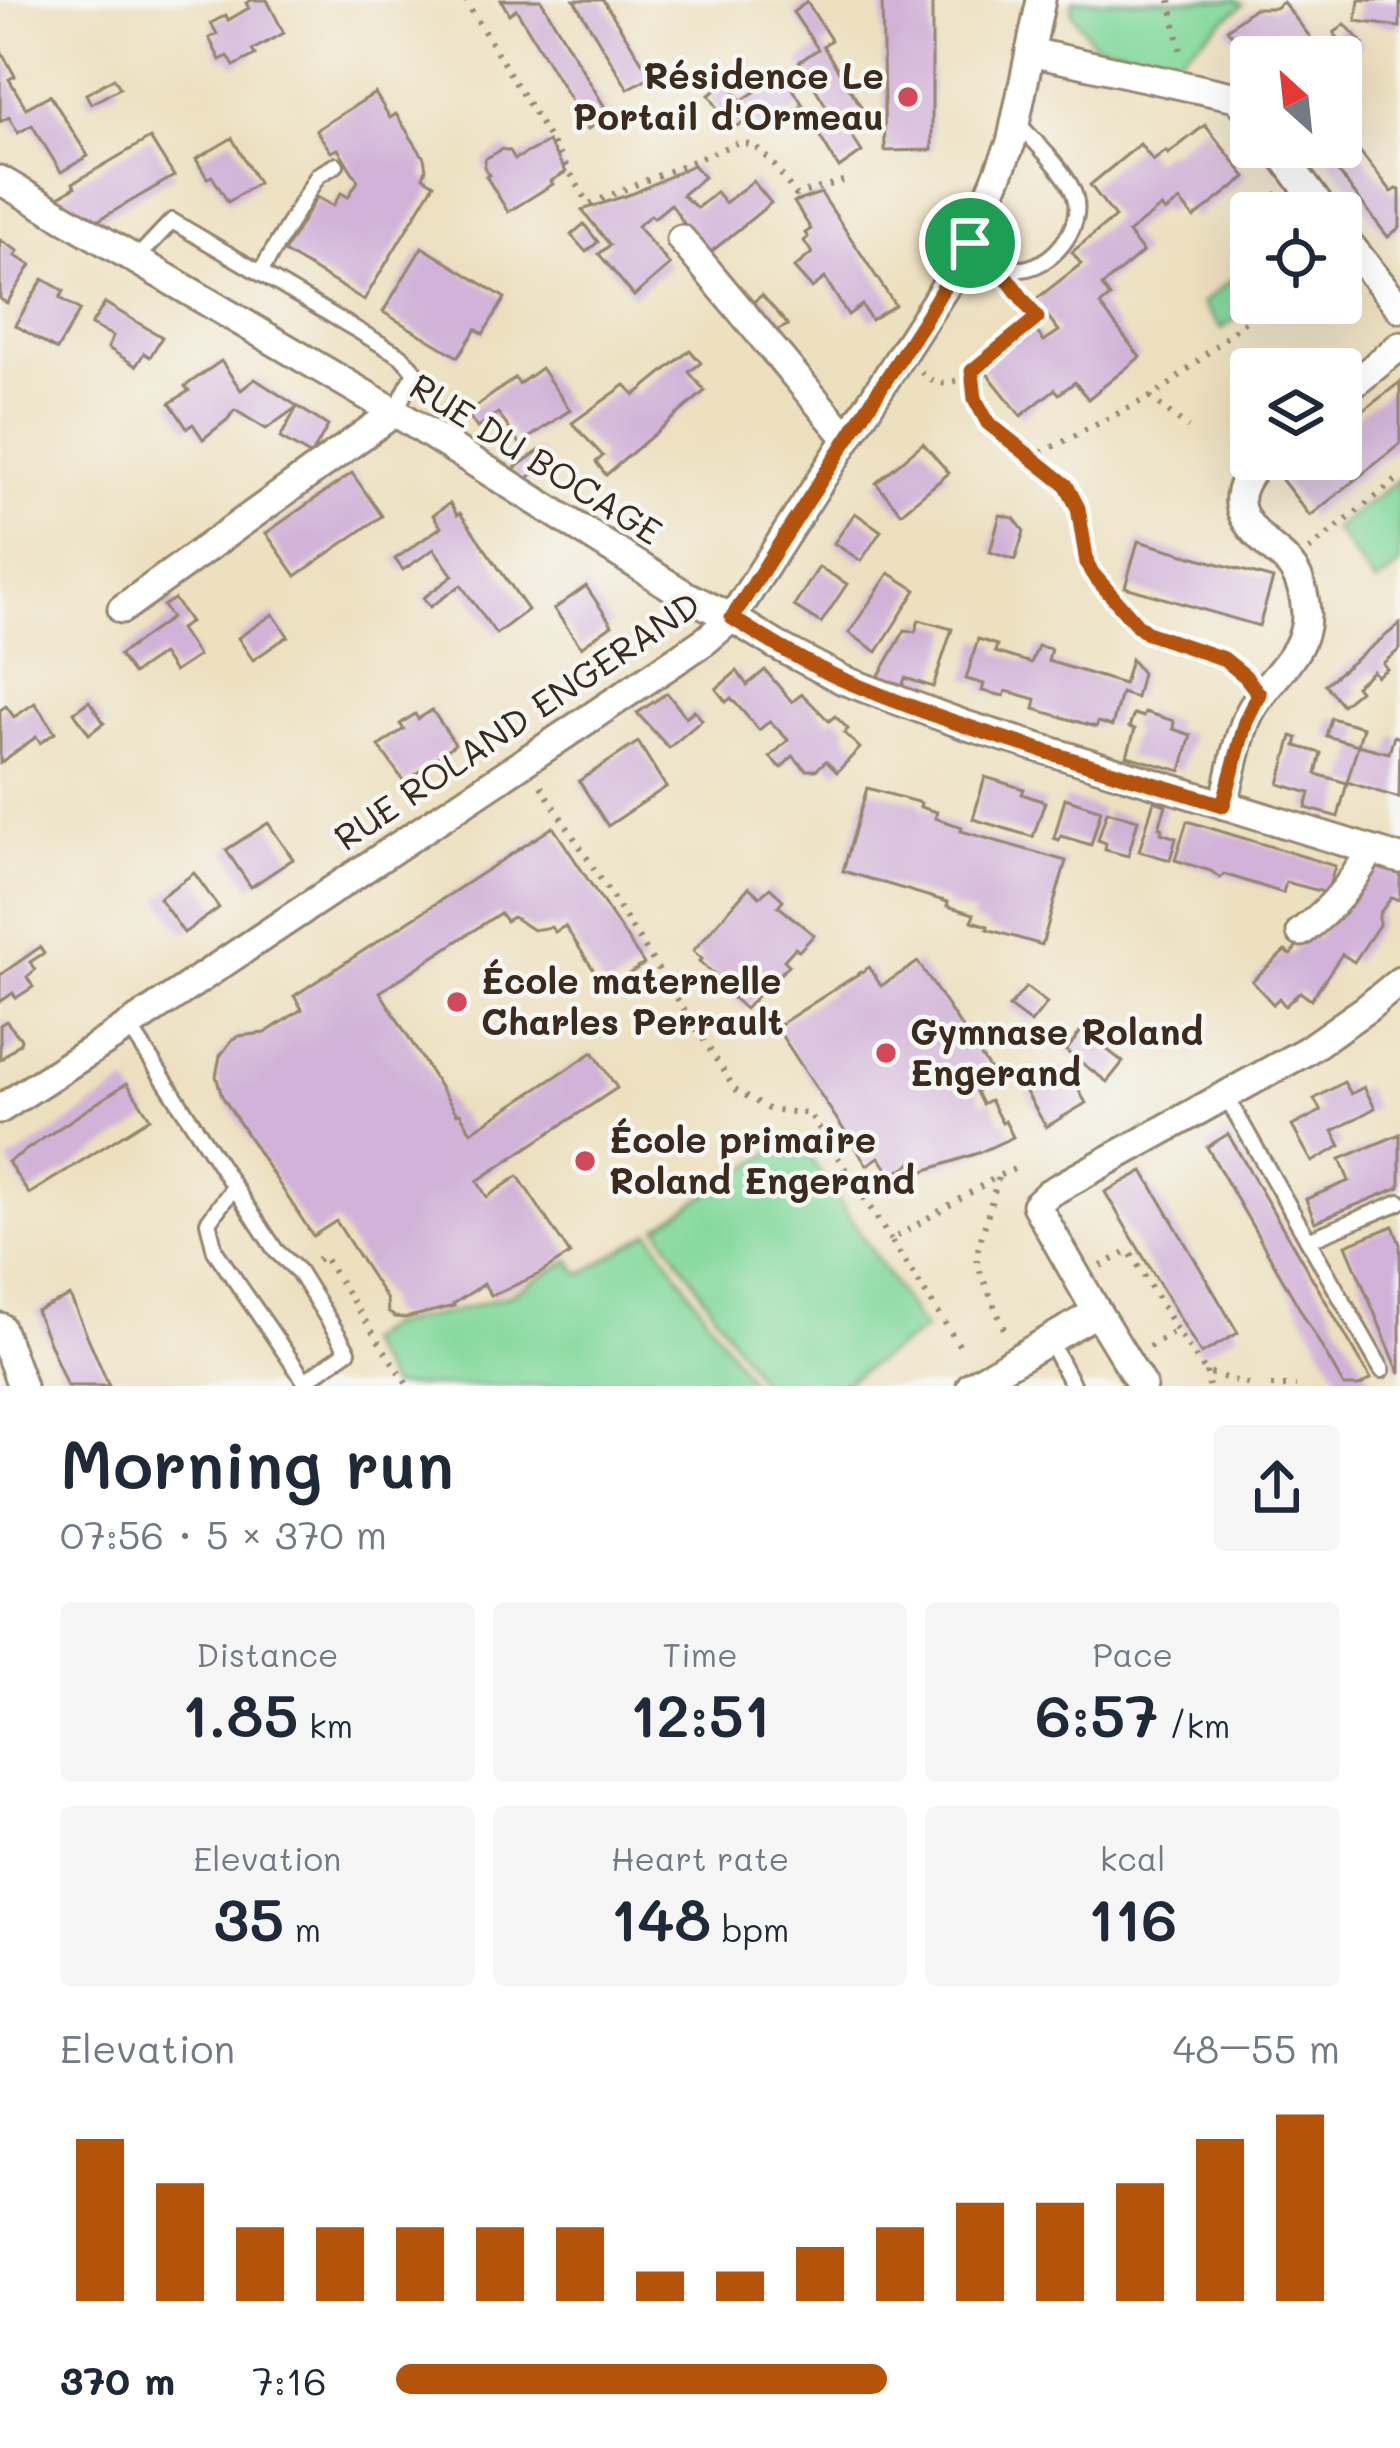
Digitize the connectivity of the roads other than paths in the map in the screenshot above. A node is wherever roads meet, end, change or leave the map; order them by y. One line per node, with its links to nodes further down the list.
1 (1041, 0): 2 (street, RUE ROLAND ENGERAND)
2 (1030, 52): 3 (street); 4 (street, RUE ROLAND ENGERAND)
3 (1230, 96)
4 (1016, 121): 8 (street, RUE ROLAND ENGERAND); 8 (lane)
5 (336, 166): 11 (lane)
6 (0, 180): 9 (street, RUE DU BOCAGE)
7 (681, 239): 16 (street)
8 (980, 250): 16 (street, RUE ROLAND ENGERAND)
9 (135, 260): 11 (lane); 15 (street, RUE DU BOCAGE)
10 (1362, 260): 12 (street)
11 (260, 273): 15 (lane)
12 (1400, 308)
13 (1400, 346): 14 (street)
14 (1362, 377)
15 (395, 412): 18 (street); 19 (street, RUE DU BOCAGE)
16 (847, 438): 19 (street, RUE ROLAND ENGERAND)
17 (1245, 480): 20 (street)
18 (122, 609)
19 (732, 618): 20 (street, RUE DU BOCAGE); 25 (street, RUE ROLAND ENGERAND)
20 (1223, 805): 21 (street, RUE DU BOCAGE)
21 (1370, 852): 22 (street, RUE DU BOCAGE); 23 (street)
22 (1400, 860)
23 (1301, 932)
24 (1400, 981): 26 (street)
25 (129, 1026): 27 (street, RUE ROLAND ENGERAND); 28 (lane)
26 (1226, 1096): 30 (lane); 31 (street)
27 (0, 1109)
28 (234, 1187): 35 (lane); 35 (lane)
29 (1400, 1202): 30 (lane)
30 (1308, 1240): 34 (lane)
31 (1097, 1312): 33 (street); 39 (street)
32 (0, 1327): 36 (street)
33 (1049, 1340): 37 (street); 38 (lane)
34 (1382, 1370)
35 (306, 1383)
36 (22, 1386)
37 (971, 1386)
38 (1073, 1386)
39 (1142, 1386)

